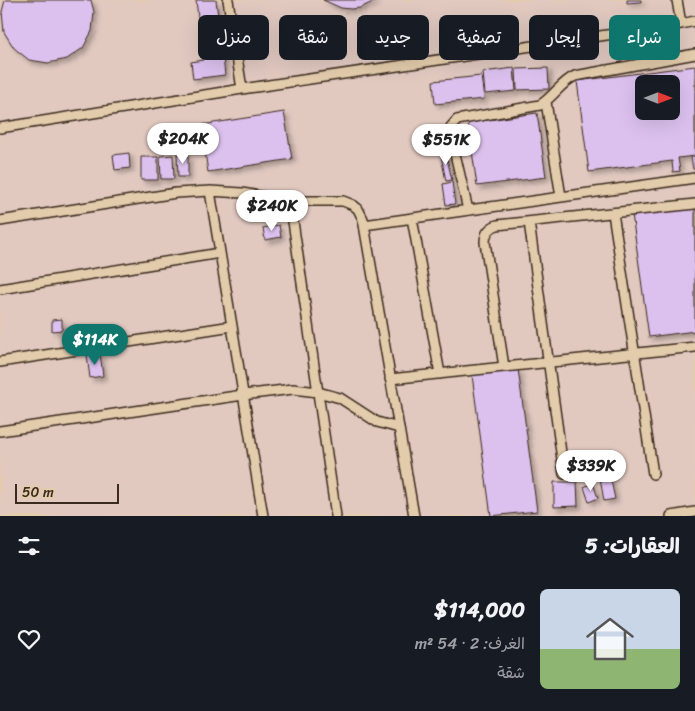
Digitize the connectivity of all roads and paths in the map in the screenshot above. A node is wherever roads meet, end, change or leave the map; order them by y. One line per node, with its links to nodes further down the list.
1 (228, 0): 6 (lane)
2 (677, 0): 4 (lane)
3 (695, 22): 4 (lane)
4 (681, 24): 6 (lane)
5 (695, 54): 7 (lane)
6 (242, 89): 8 (lane)
7 (546, 102): 11 (lane); 14 (lane)
8 (0, 128)
9 (695, 178): 11 (lane)
10 (210, 191): 12 (lane); 17 (lane); 20 (lane)
11 (561, 197): 14 (lane)
12 (290, 201): 19 (lane); 30 (lane)
13 (695, 204): 15 (lane)
14 (468, 210): 16 (lane)
15 (613, 213): 18 (lane); 24 (lane)
16 (412, 218): 19 (lane); 28 (lane)
17 (0, 221)
18 (529, 222): 26 (lane); 27 (lane)
19 (364, 224): 29 (lane)
20 (220, 253): 21 (lane); 22 (lane)
21 (0, 289)
22 (232, 326): 25 (lane); 31 (lane)
23 (695, 347): 24 (lane)
24 (635, 353): 26 (lane); 35 (lane)
25 (0, 362)
26 (549, 362): 27 (lane); 34 (lane)
27 (504, 367): 28 (lane)
28 (440, 374): 29 (lane)
29 (390, 379): 32 (lane)
30 (318, 392): 31 (lane); 32 (lane); 38 (lane)
31 (243, 395): 33 (lane); 37 (lane)
32 (399, 428): 39 (lane)
33 (0, 431)
34 (564, 474)
35 (653, 474)
36 (695, 512): 40 (lane)
37 (263, 516)
38 (336, 516)
39 (414, 516)
40 (671, 516)

